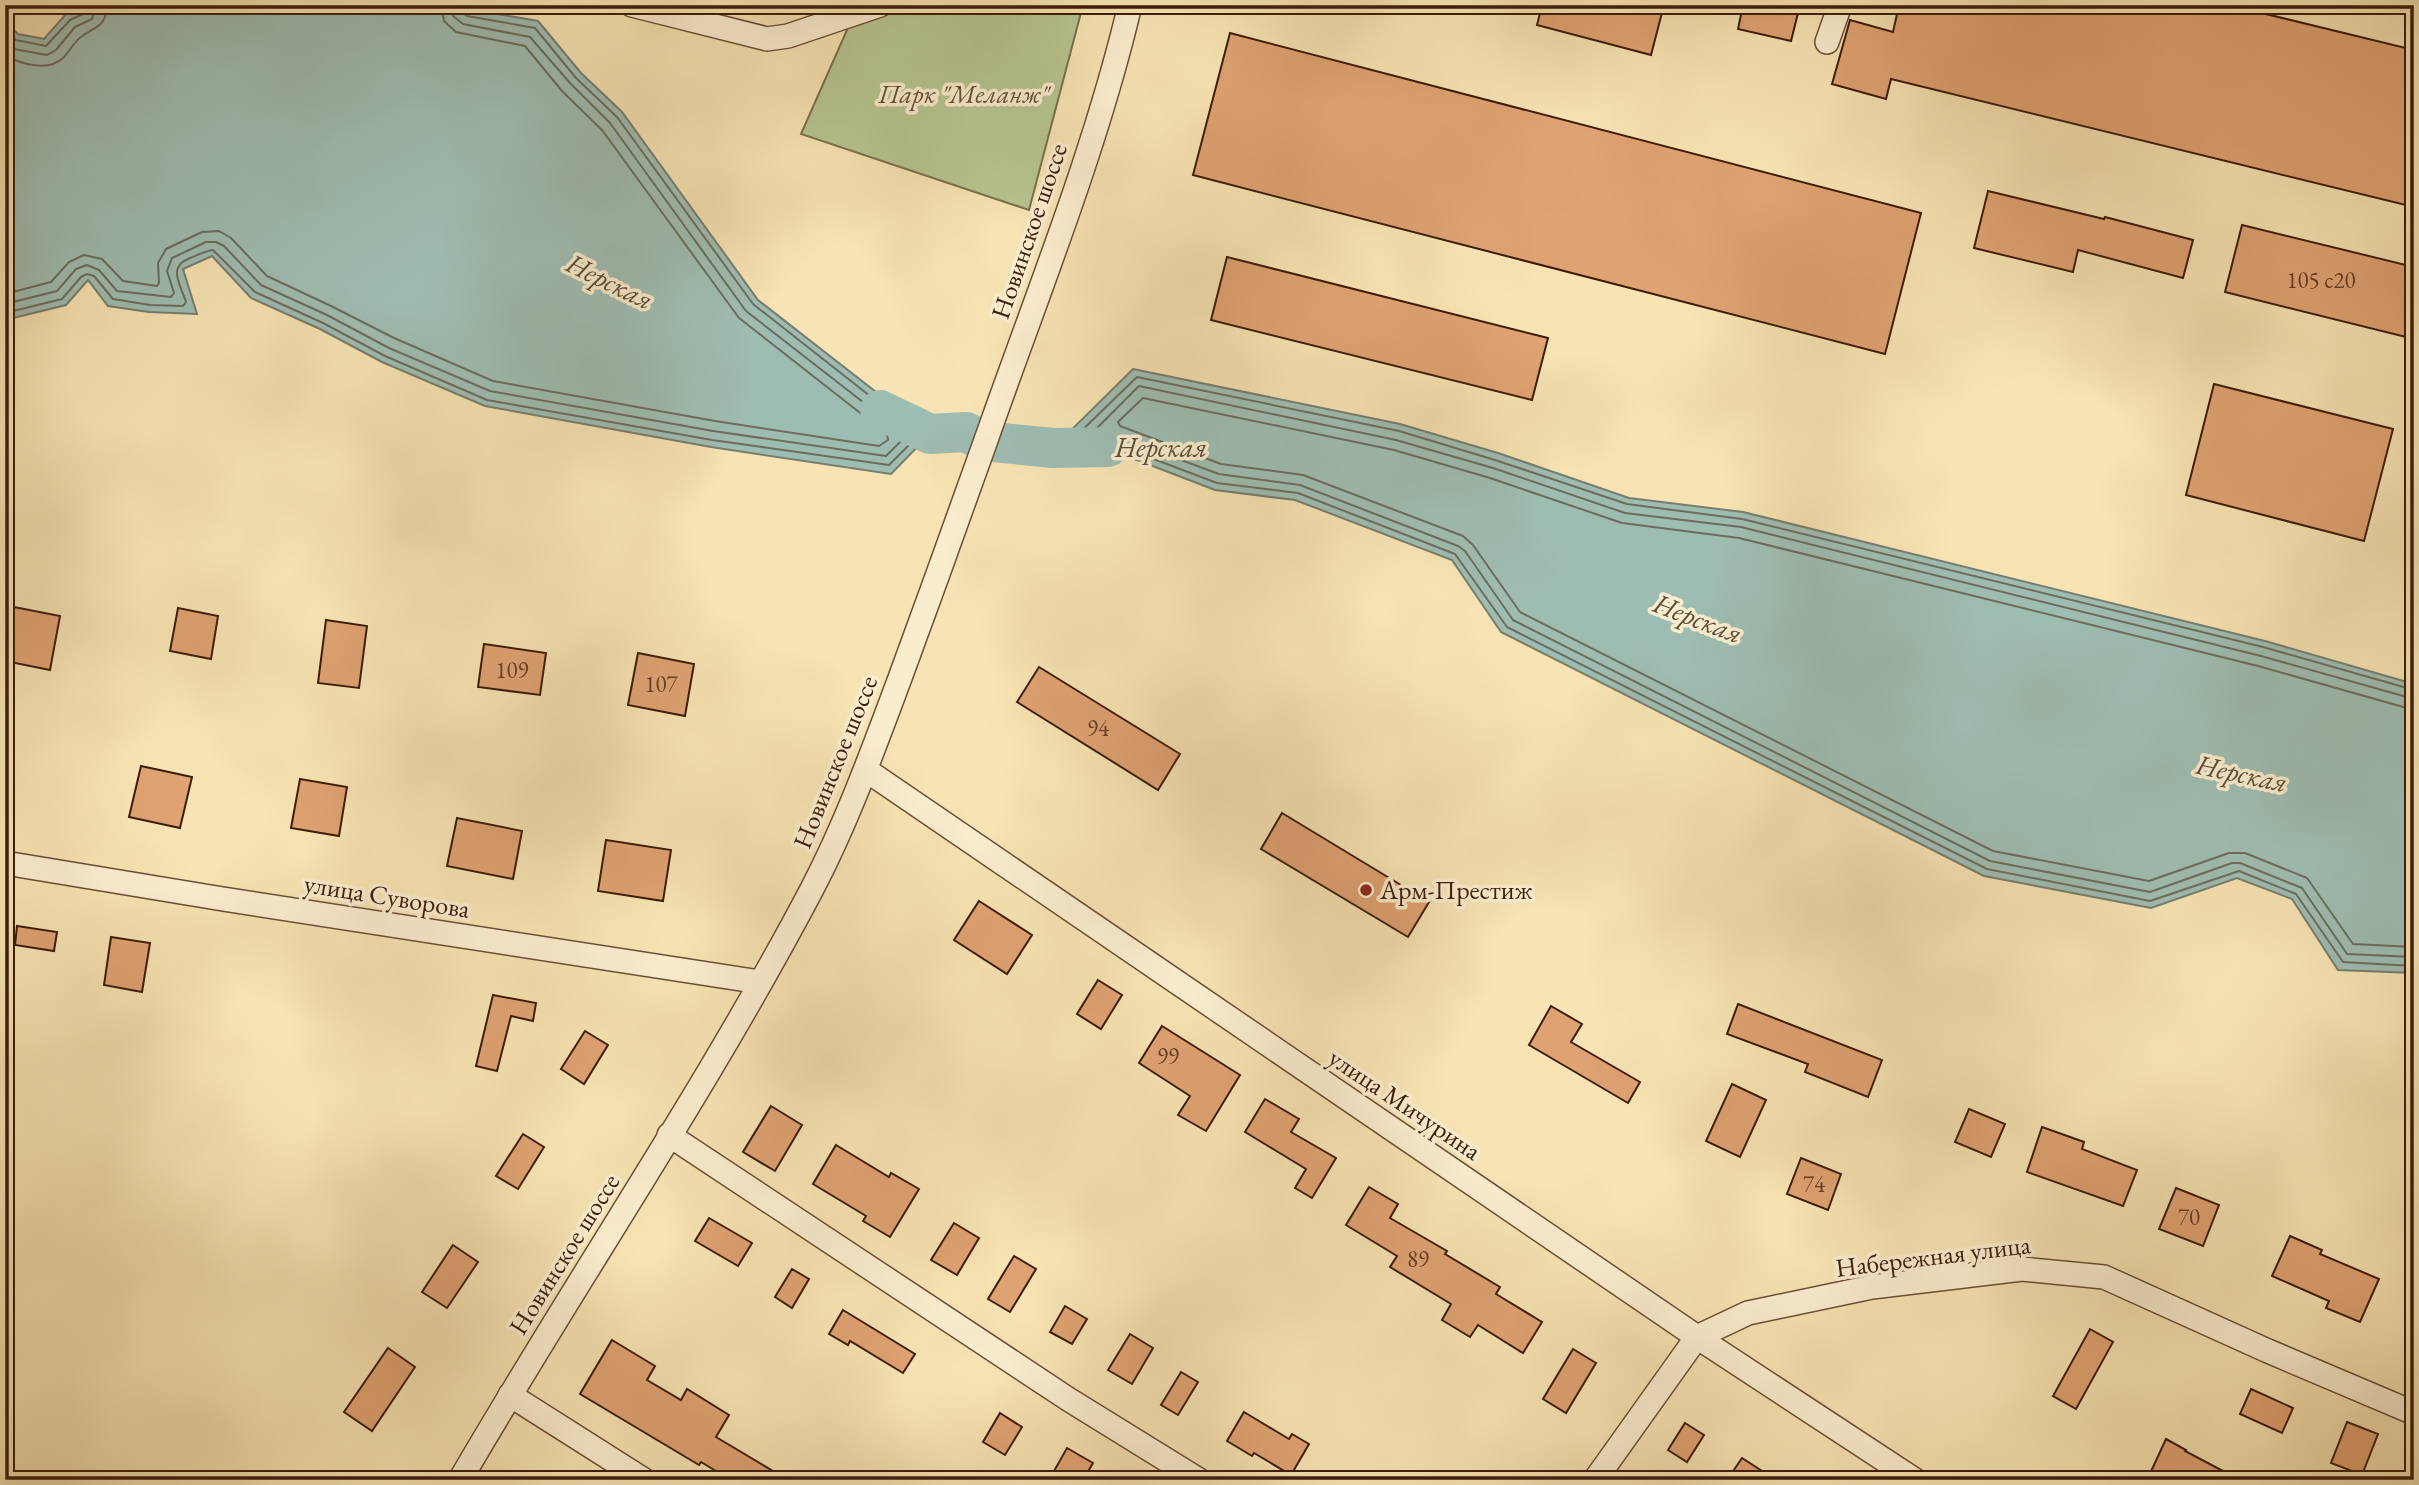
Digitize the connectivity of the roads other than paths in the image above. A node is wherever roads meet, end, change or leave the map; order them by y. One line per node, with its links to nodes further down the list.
1 (632, 5): 2 (street)
2 (880, 5)
3 (1130, 5): 6 (street, Новинское шоссе)
4 (1840, 5): 5 (street)
5 (1827, 41)
6 (866, 770): 8 (street, Новинское шоссе); 10 (street, улица Мичурина)
7 (5, 863): 8 (street, улица Суворова)
8 (760, 982): 9 (street, Новинское шоссе)
9 (669, 1135): 11 (street, Новинское шоссе); 15 (street)
10 (1697, 1337): 12 (street, Набережная улица); 16 (street, Набережная улица); 17 (street, улица Мичурина)
11 (510, 1395): 13 (street, Новинское шоссе); 14 (street)
12 (2414, 1413)
13 (460, 1480)
14 (644, 1480)
15 (1199, 1480)
16 (1595, 1480)
17 (1915, 1480)

